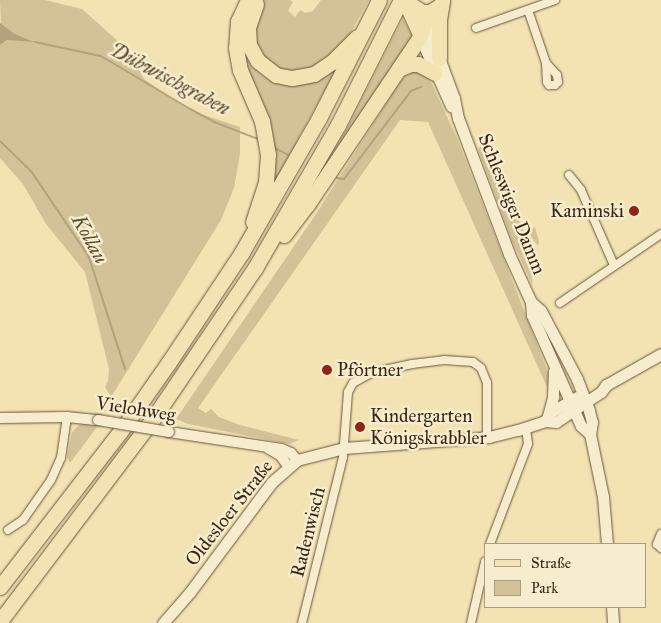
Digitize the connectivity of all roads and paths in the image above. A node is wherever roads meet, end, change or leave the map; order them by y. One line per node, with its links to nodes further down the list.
1 (248, 0): 18 (highway)
2 (258, 0): 8 (highway)
3 (379, 0): 8 (highway)
4 (555, 0): 7 (street)
5 (442, 1): 6 (highway); 11 (highway)
6 (413, 6): 10 (highway); 11 (main road, Schleswiger Damm); 20 (highway)
7 (528, 10): 9 (street); 12 (street)
8 (366, 27): 18 (highway)
9 (476, 28)
10 (420, 37): 13 (highway); 14 (main road, Schleswiger Damm)
11 (439, 58): 15 (main road, Schleswiger Damm)
12 (546, 63)
13 (399, 69): 14 (highway); 20 (highway)
14 (436, 73): 15 (main road, Schleswiger Damm)
15 (458, 118): 21 (main road, Schleswiger Damm)
16 (569, 175): 19 (street)
17 (661, 234): 19 (street)
18 (242, 252): 41 (highway)
19 (614, 265): 22 (street)
20 (255, 268): 43 (highway)
21 (531, 302): 24 (main road, Schleswiger Damm); 25 (main road, Schleswiger Damm)
22 (560, 303)
23 (661, 354): 25 (main road, Oldesloer Straße)
24 (554, 366): 26 (main road, Schleswiger Damm); 29 (main road)
25 (585, 398): 26 (main road, Oldesloer Straße); 31 (main road, Schleswiger Damm)
26 (572, 406): 29 (main road, Oldesloer Straße); 31 (main road, Schleswiger Damm)
27 (67, 417): 28 (street, Vielohweg); 34 (street, Vielohweg, bridge); 35 (street)
28 (0, 418)
29 (546, 419): 30 (main road, Oldesloer Straße)
30 (526, 428): 32 (main road, Oldesloer Straße); 37 (street)
31 (590, 434): 38 (main road, Schleswiger Damm)
32 (487, 437): 33 (main road, Oldesloer Straße); 33 (street, Radenwisch)
33 (344, 448): 34 (main road, Oldesloer Straße); 45 (street, Radenwisch)
34 (292, 463): 44 (main road, Oldesloer Straße)
35 (8, 530)
36 (661, 534): 39 (street)
37 (490, 543)
38 (607, 543)
39 (661, 548)
40 (483, 571): 46 (street)
41 (0, 587)
42 (612, 608): 47 (main road)
43 (1, 619)
44 (163, 623)
45 (302, 623)
46 (471, 623)
47 (613, 623)

